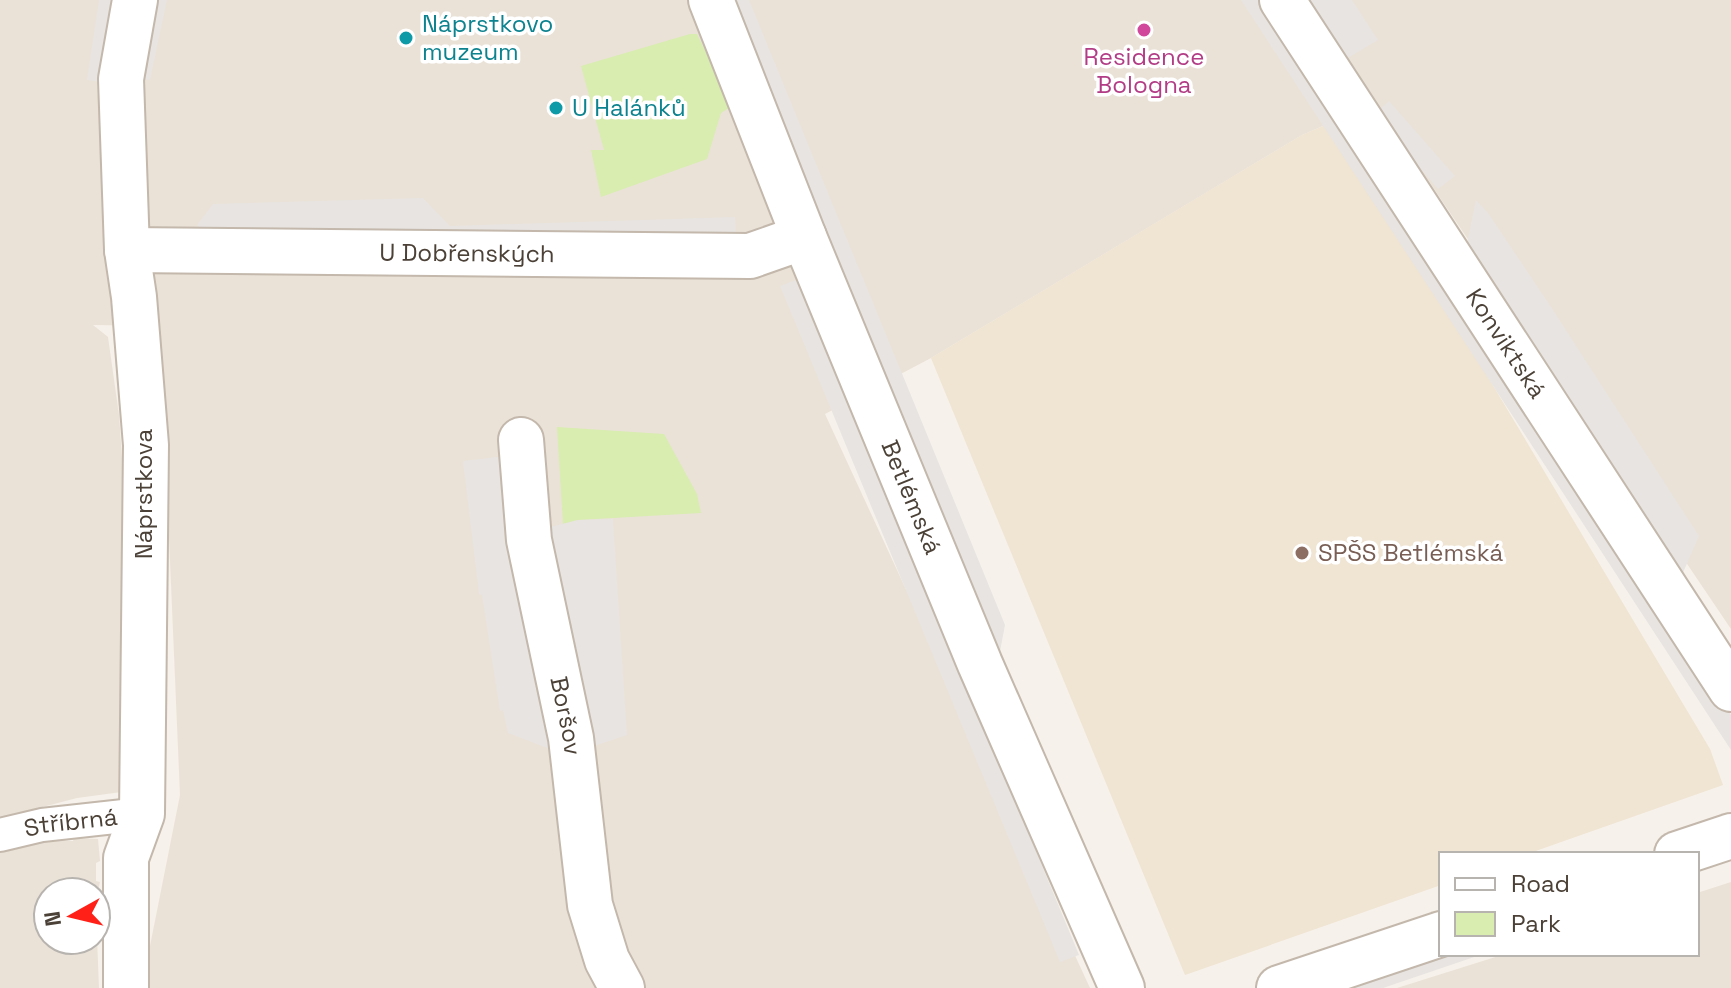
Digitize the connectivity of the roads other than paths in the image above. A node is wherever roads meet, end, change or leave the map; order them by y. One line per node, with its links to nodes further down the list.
1 (135, 0): 5 (street, Náprstkova)
2 (711, 0): 4 (street, Betlémská)
3 (1282, 0): 7 (street, Konviktská)
4 (804, 237): 5 (street, U Dobřenských); 15 (street, Betlémská)
5 (127, 250): 8 (street, Náprstkova)
6 (521, 440): 14 (street, Boršov)
7 (1731, 689)
8 (142, 814): 9 (lane, Stříbrná); 13 (street, Náprstkova)
9 (0, 835)
10 (1731, 836): 11 (street)
11 (1683, 852)
12 (1439, 935): 16 (street)
13 (126, 988)
14 (622, 988)
15 (1122, 988)
16 (1279, 988)

